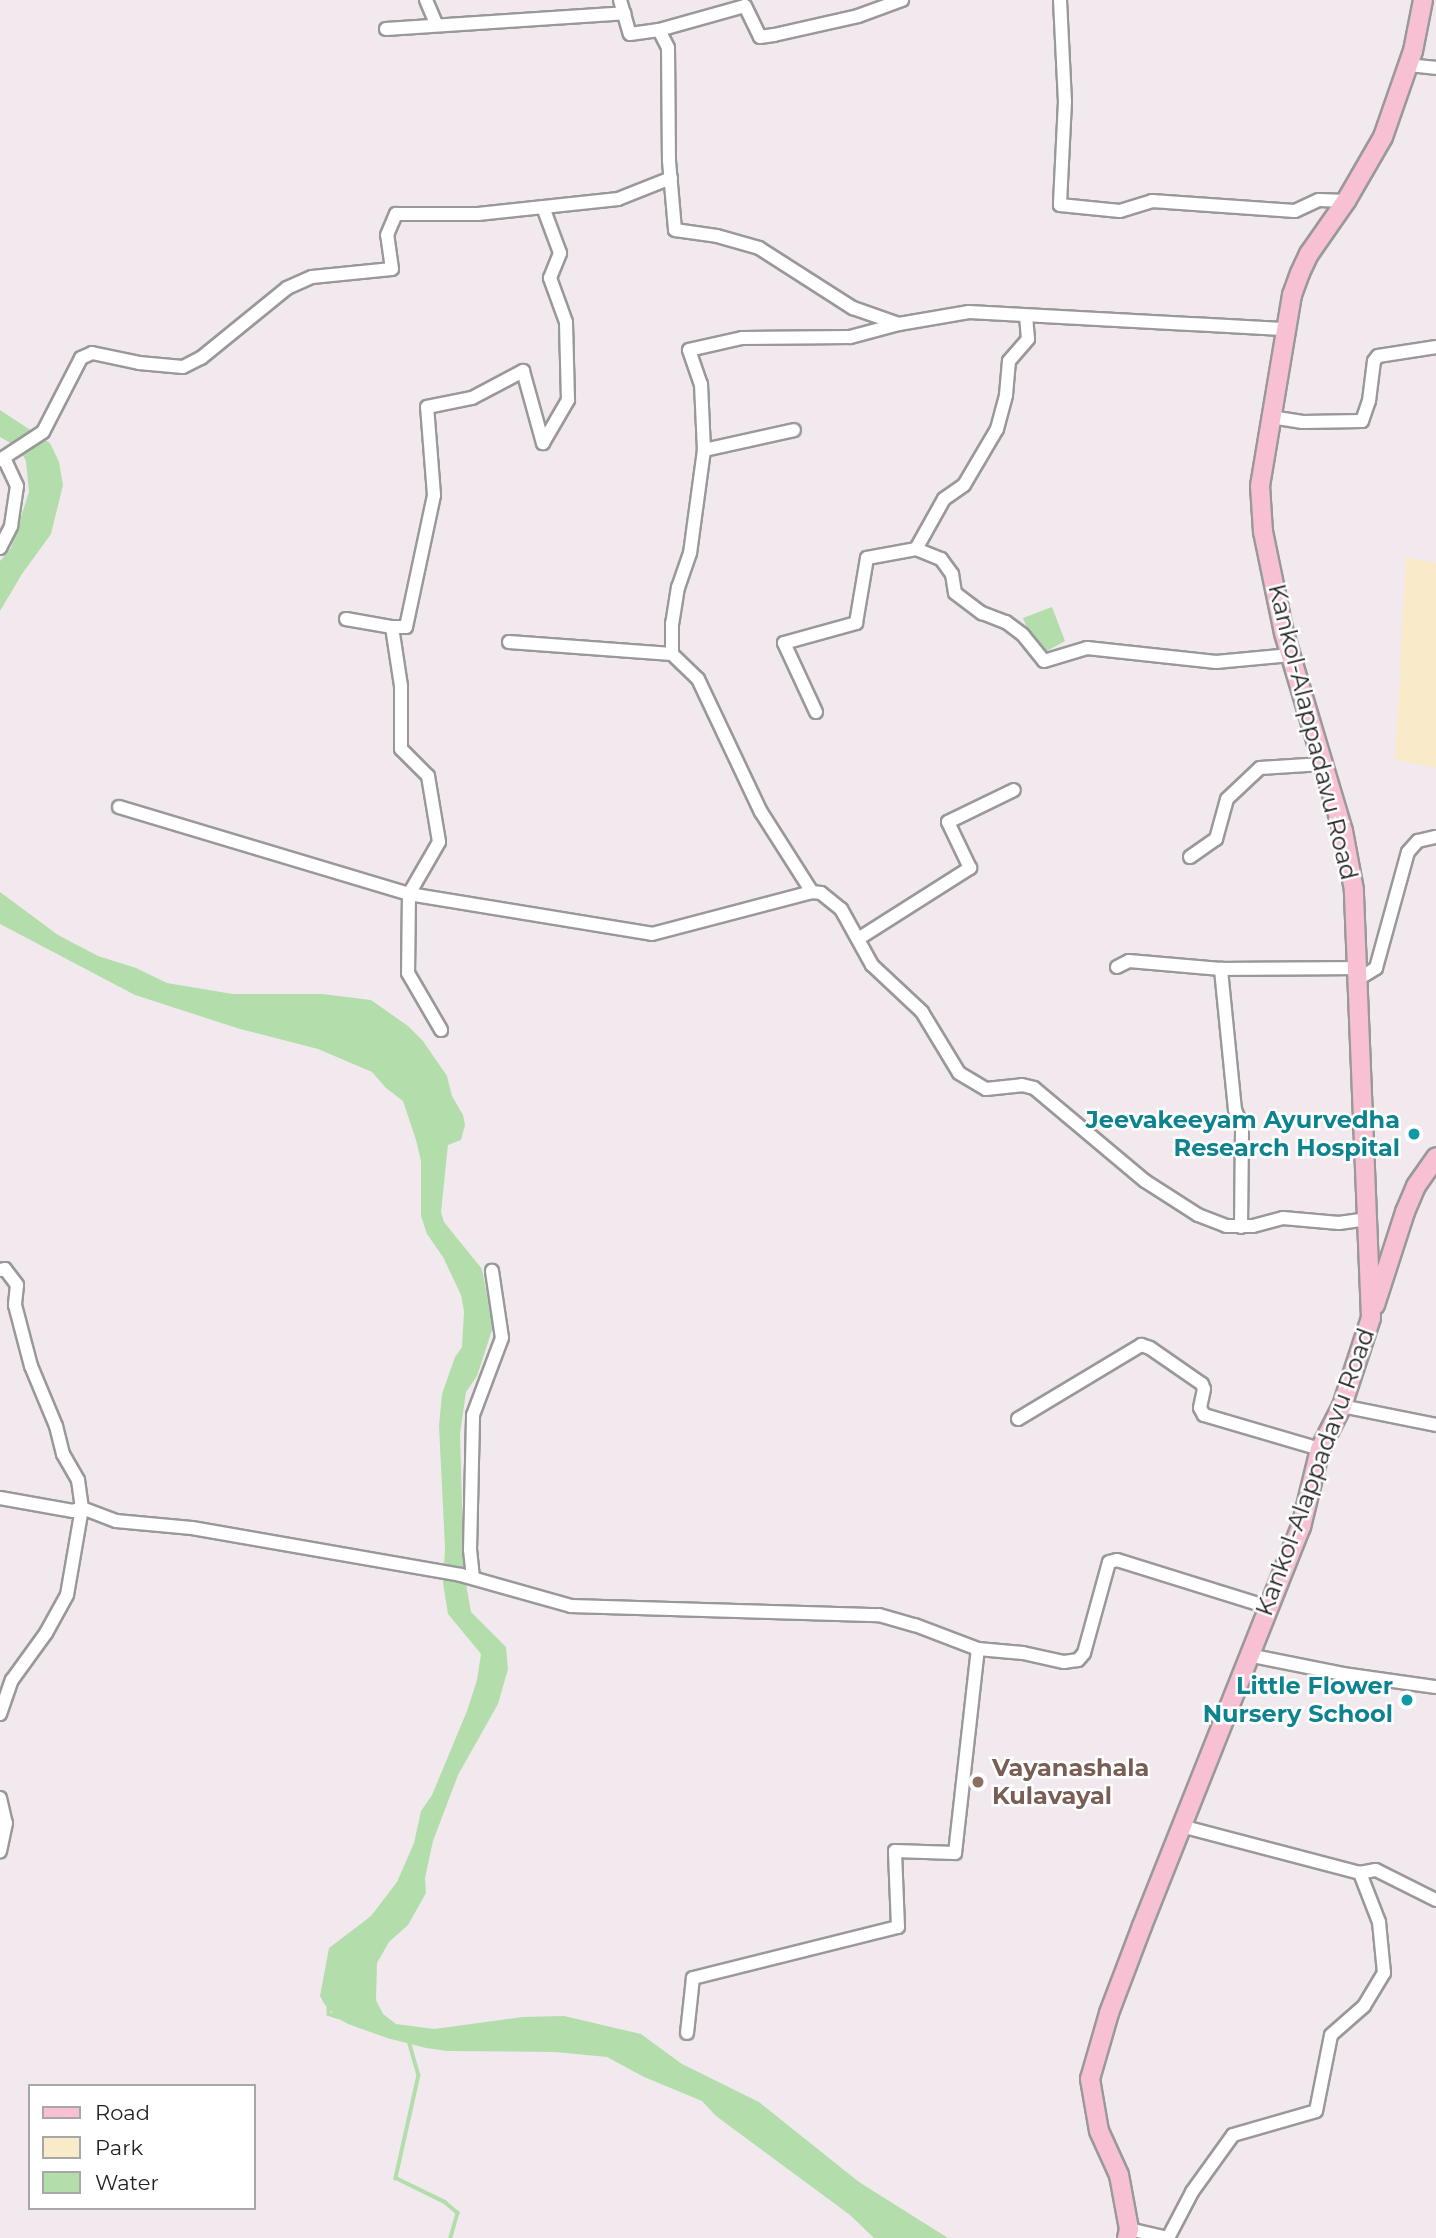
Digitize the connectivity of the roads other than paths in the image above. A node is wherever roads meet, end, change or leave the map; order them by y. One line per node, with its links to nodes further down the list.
1 (426, 0): 6 (street)
2 (902, 0): 8 (street)
3 (1060, 0): 12 (street)
4 (1423, 0): 9 (main road, Kankol-Alappadavu Road)
5 (622, 6): 6 (street); 8 (street)
6 (436, 23): 7 (street)
7 (386, 29)
8 (659, 30): 11 (street)
9 (1408, 65): 10 (street); 12 (main road, Kankol-Alappadavu Road)
10 (1436, 68)
11 (671, 178): 13 (street); 15 (street)
12 (1346, 201): 16 (main road, Kankol-Alappadavu Road)
13 (543, 207): 21 (street); 25 (street)
14 (1026, 317): 15 (street); 16 (street); 23 (street)
15 (900, 324): 20 (street)
16 (1287, 329): 18 (main road, Kankol-Alappadavu Road)
17 (1436, 347): 18 (street)
18 (1271, 417): 28 (main road, Kankol-Alappadavu Road)
19 (794, 429): 20 (street)
20 (704, 450): 27 (street)
21 (5, 457): 22 (street)
22 (0, 548)
23 (916, 548): 28 (street); 29 (street)
24 (346, 619): 25 (street)
25 (392, 627): 36 (street)
26 (509, 642): 27 (street)
27 (672, 654): 35 (street)
28 (1291, 654): 30 (main road, Kankol-Alappadavu Road)
29 (816, 712)
30 (1324, 764): 34 (street); 40 (main road, Kankol-Alappadavu Road)
31 (1014, 790): 37 (street)
32 (119, 807): 36 (street)
33 (1436, 836): 40 (street)
34 (1191, 857)
35 (812, 892): 36 (street); 37 (street)
36 (410, 894): 41 (street)
37 (858, 939): 44 (street)
38 (1117, 967): 39 (street)
39 (1221, 969): 40 (street); 44 (street)
40 (1358, 974): 43 (main road, Kankol-Alappadavu Road)
41 (441, 1030)
42 (1436, 1157): 47 (main road)
43 (1368, 1219): 44 (street); 47 (main road, Kankol-Alappadavu Road)
44 (1241, 1227)
45 (0, 1270): 53 (street)
46 (492, 1271): 54 (street)
47 (1371, 1318): 48 (main road, Kankol-Alappadavu Road)
48 (1342, 1406): 50 (street); 51 (main road, Kankol-Alappadavu Road)
49 (1018, 1419): 51 (street)
50 (1436, 1425)
51 (1320, 1448): 55 (main road, Kankol-Alappadavu Road)
52 (0, 1498): 53 (street)
53 (82, 1508): 54 (street); 59 (street)
54 (474, 1578): 56 (street)
55 (1268, 1607): 56 (street); 57 (main road, Kankol-Alappadavu Road)
56 (978, 1649): 65 (street)
57 (1248, 1655): 58 (street); 61 (main road, Kankol-Alappadavu Road)
58 (1436, 1687)
59 (0, 1714)
60 (0, 1798): 62 (street)
61 (1181, 1826): 63 (street); 66 (main road, Kankol-Alappadavu Road)
62 (0, 1851)
63 (1360, 1873): 64 (street); 66 (street)
64 (1436, 1900)
65 (687, 2032)
66 (1128, 2234)

